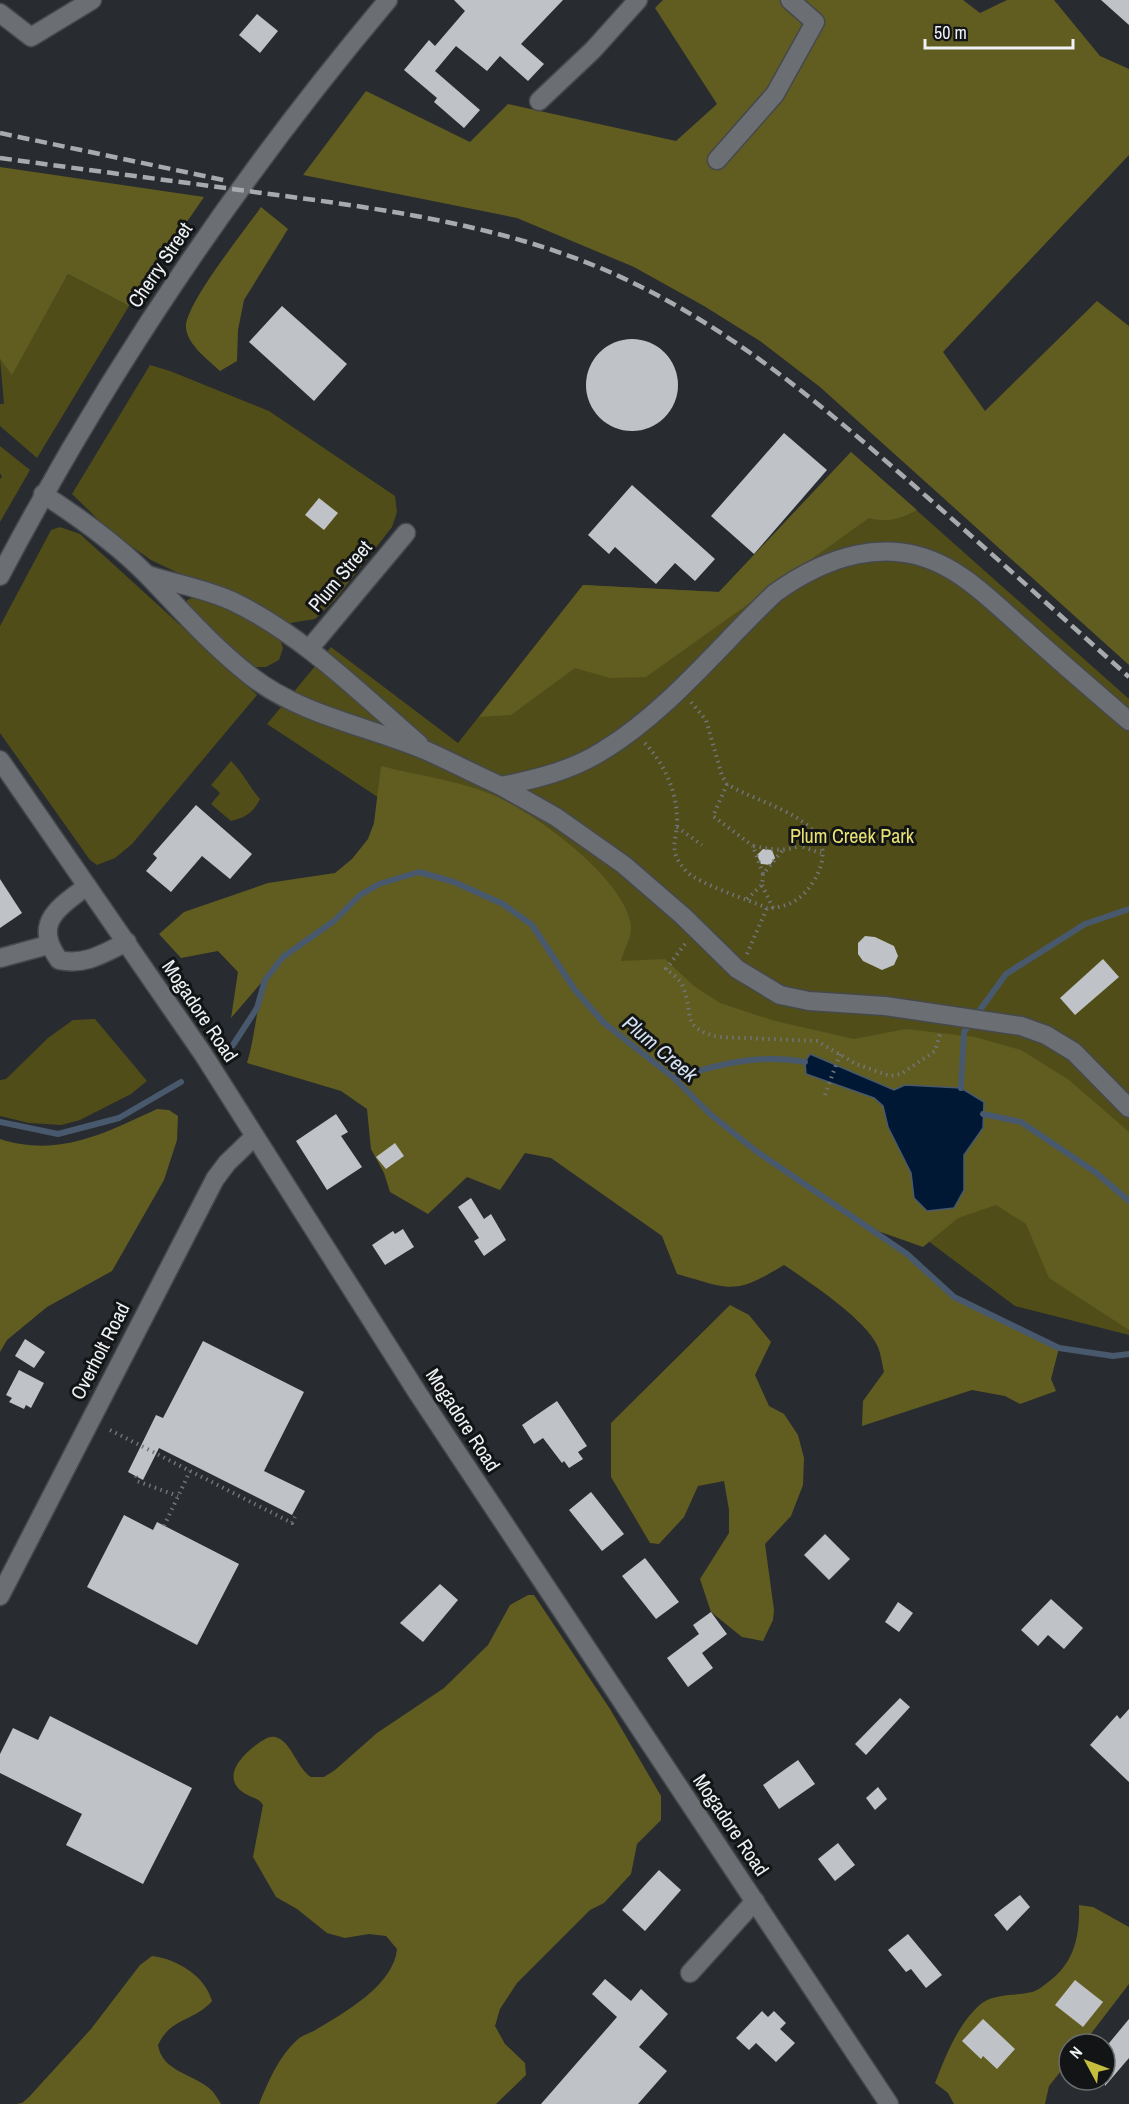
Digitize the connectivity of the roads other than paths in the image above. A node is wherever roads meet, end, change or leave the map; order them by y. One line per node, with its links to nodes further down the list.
1 (92, 0): 5 (street)
2 (388, 0): 8 (street, Cherry Street)
3 (638, 0): 6 (street)
4 (790, 0): 7 (street)
5 (0, 13)
6 (539, 101)
7 (717, 160)
8 (43, 494): 10 (street); 11 (street, Cherry Street)
9 (406, 533): 12 (street, Plum Street)
10 (147, 574): 12 (street); 14 (street)
11 (0, 576)
12 (309, 649): 14 (street)
13 (1129, 721): 16 (street)
14 (427, 751): 16 (street)
15 (0, 760): 17 (street, Mogadore Road)
16 (501, 786): 21 (street)
17 (87, 886): 18 (street, Mogadore Road); 19 (street)
18 (127, 942): 19 (street); 22 (street, Mogadore Road)
19 (48, 945): 20 (street)
20 (0, 958)
21 (1129, 1108)
22 (254, 1137): 23 (street, Overholt Road); 24 (street, Mogadore Road)
23 (0, 1596)
24 (755, 1901): 25 (street); 26 (street, Mogadore Road)
25 (690, 1973)
26 (889, 2104)

